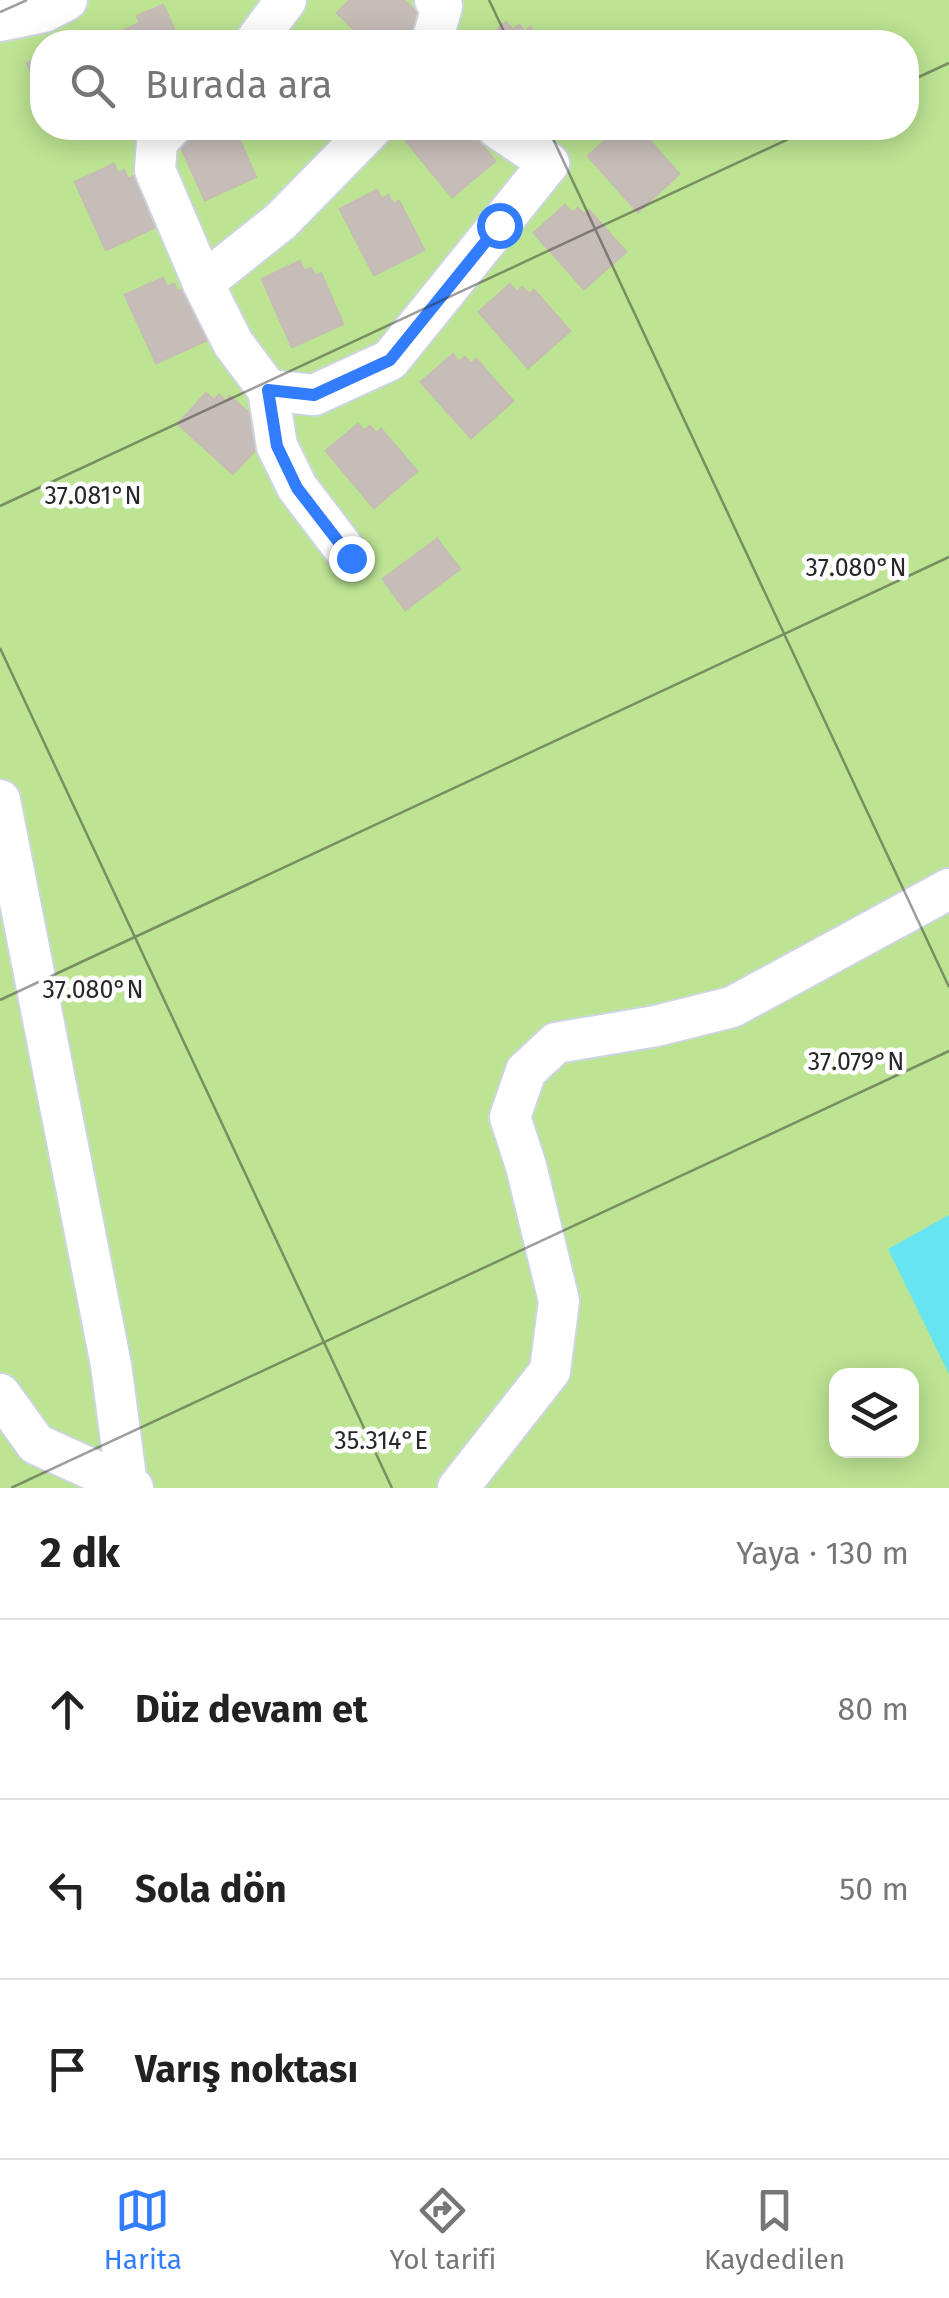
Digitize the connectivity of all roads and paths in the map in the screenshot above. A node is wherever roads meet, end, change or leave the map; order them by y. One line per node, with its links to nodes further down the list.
1 (68, 0): 4 (street)
2 (286, 0): 5 (street)
3 (436, 0): 6 (street)
4 (0, 21)
5 (264, 30)
6 (435, 30)
7 (158, 140): 10 (street)
8 (360, 140): 10 (street)
9 (515, 140): 11 (street)
10 (203, 283): 11 (street)
11 (268, 390): 12 (street)
12 (351, 558)
13 (0, 800): 16 (street)
14 (949, 889): 17 (street)
15 (0, 1394): 16 (street)
16 (130, 1487)
17 (458, 1488)

